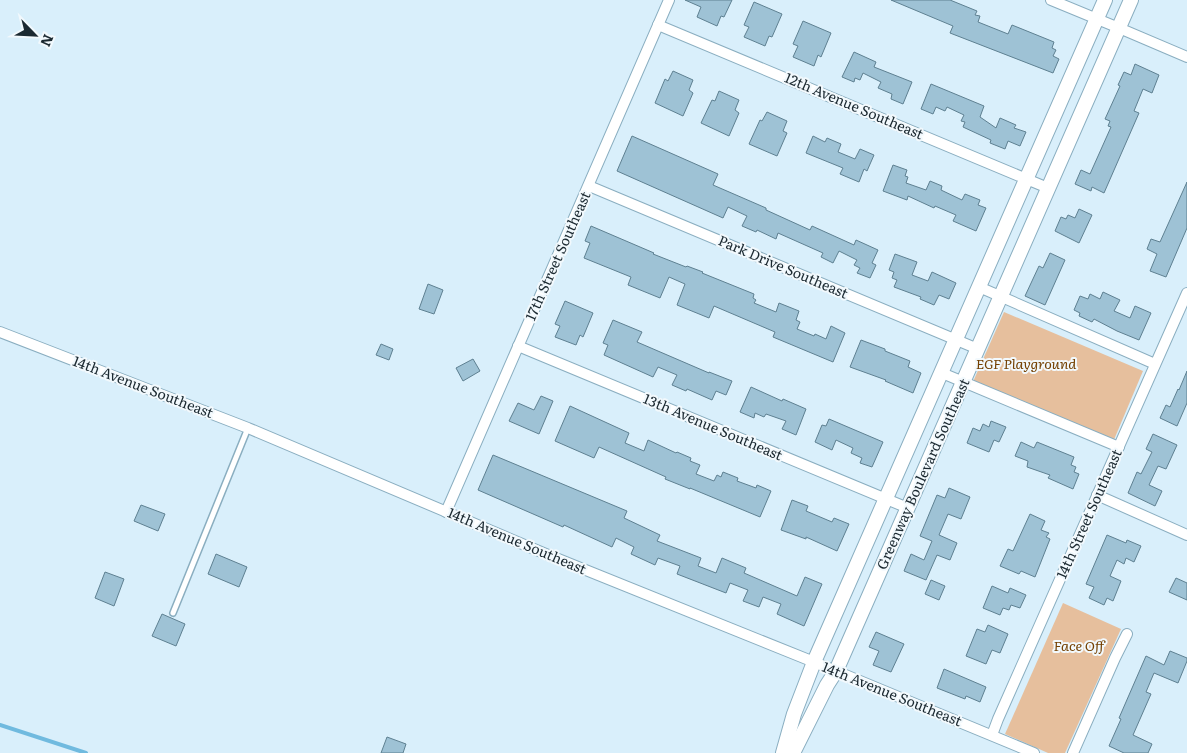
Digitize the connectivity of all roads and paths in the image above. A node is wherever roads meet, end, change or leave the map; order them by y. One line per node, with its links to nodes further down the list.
1 (669, 0): 6 (street, 17th Street Southeast)
2 (1051, 0): 5 (street)
3 (1105, 0): 5 (street, Greenway Boulevard Southeast)
4 (1132, 0): 7 (street, Greenway Boulevard Southeast)
5 (1097, 19): 7 (street); 9 (street, Greenway Boulevard Southeast)
6 (658, 25): 9 (street, 12th Avenue Southeast); 10 (street, 17th Street Southeast)
7 (1119, 28): 8 (street); 11 (street, Greenway Boulevard Southeast)
8 (1187, 57)
9 (1027, 179): 11 (street, 12th Avenue Southeast); 12 (street, Greenway Boulevard Southeast)
10 (589, 186): 18 (street, Park Drive Southeast); 19 (street, 17th Street Southeast)
11 (1048, 188): 14 (street, Greenway Boulevard Southeast)
12 (979, 287): 14 (street); 18 (street, Greenway Boulevard Southeast)
13 (1187, 293): 15 (street, 14th Street Southeast)
14 (1001, 297): 20 (street, Greenway Boulevard Southeast); 21 (street)
15 (1177, 316): 16 (street); 21 (street, 14th Street Southeast)
16 (1187, 320)
17 (0, 332): 24 (street, 14th Avenue Southeast)
18 (956, 340): 20 (street, Park Drive Southeast); 22 (street, Greenway Boulevard Southeast)
19 (518, 346): 27 (street, 13th Avenue Southeast); 29 (street, 17th Street Southeast)
20 (978, 349): 23 (street, Greenway Boulevard Southeast)
21 (1155, 364): 25 (street, 14th Street Southeast)
22 (942, 373): 23 (street); 27 (street, Greenway Boulevard Southeast)
23 (963, 382): 25 (street); 28 (street, Greenway Boulevard Southeast)
24 (248, 428): 29 (street, 14th Avenue Southeast); 31 (lane)
25 (1119, 447): 26 (street, 14th Street Southeast)
26 (1097, 495): 30 (street); 35 (street, 14th Street Southeast)
27 (886, 499): 28 (street, 13th Avenue Southeast); 33 (street, Greenway Boulevard Southeast)
28 (908, 508): 34 (street, Greenway Boulevard Southeast)
29 (446, 512): 33 (street, 14th Avenue Southeast)
30 (1187, 535)
31 (173, 613)
32 (1128, 634): 39 (street)
33 (814, 662): 34 (street, 14th Avenue Southeast); 36 (street, Greenway Boulevard Southeast)
34 (836, 671): 35 (street, 14th Avenue Southeast); 37 (street, Greenway Boulevard Southeast)
35 (992, 735): 38 (street, 14th Avenue Southeast)
36 (783, 753)
37 (793, 753)
38 (1034, 753)
39 (1073, 753)

